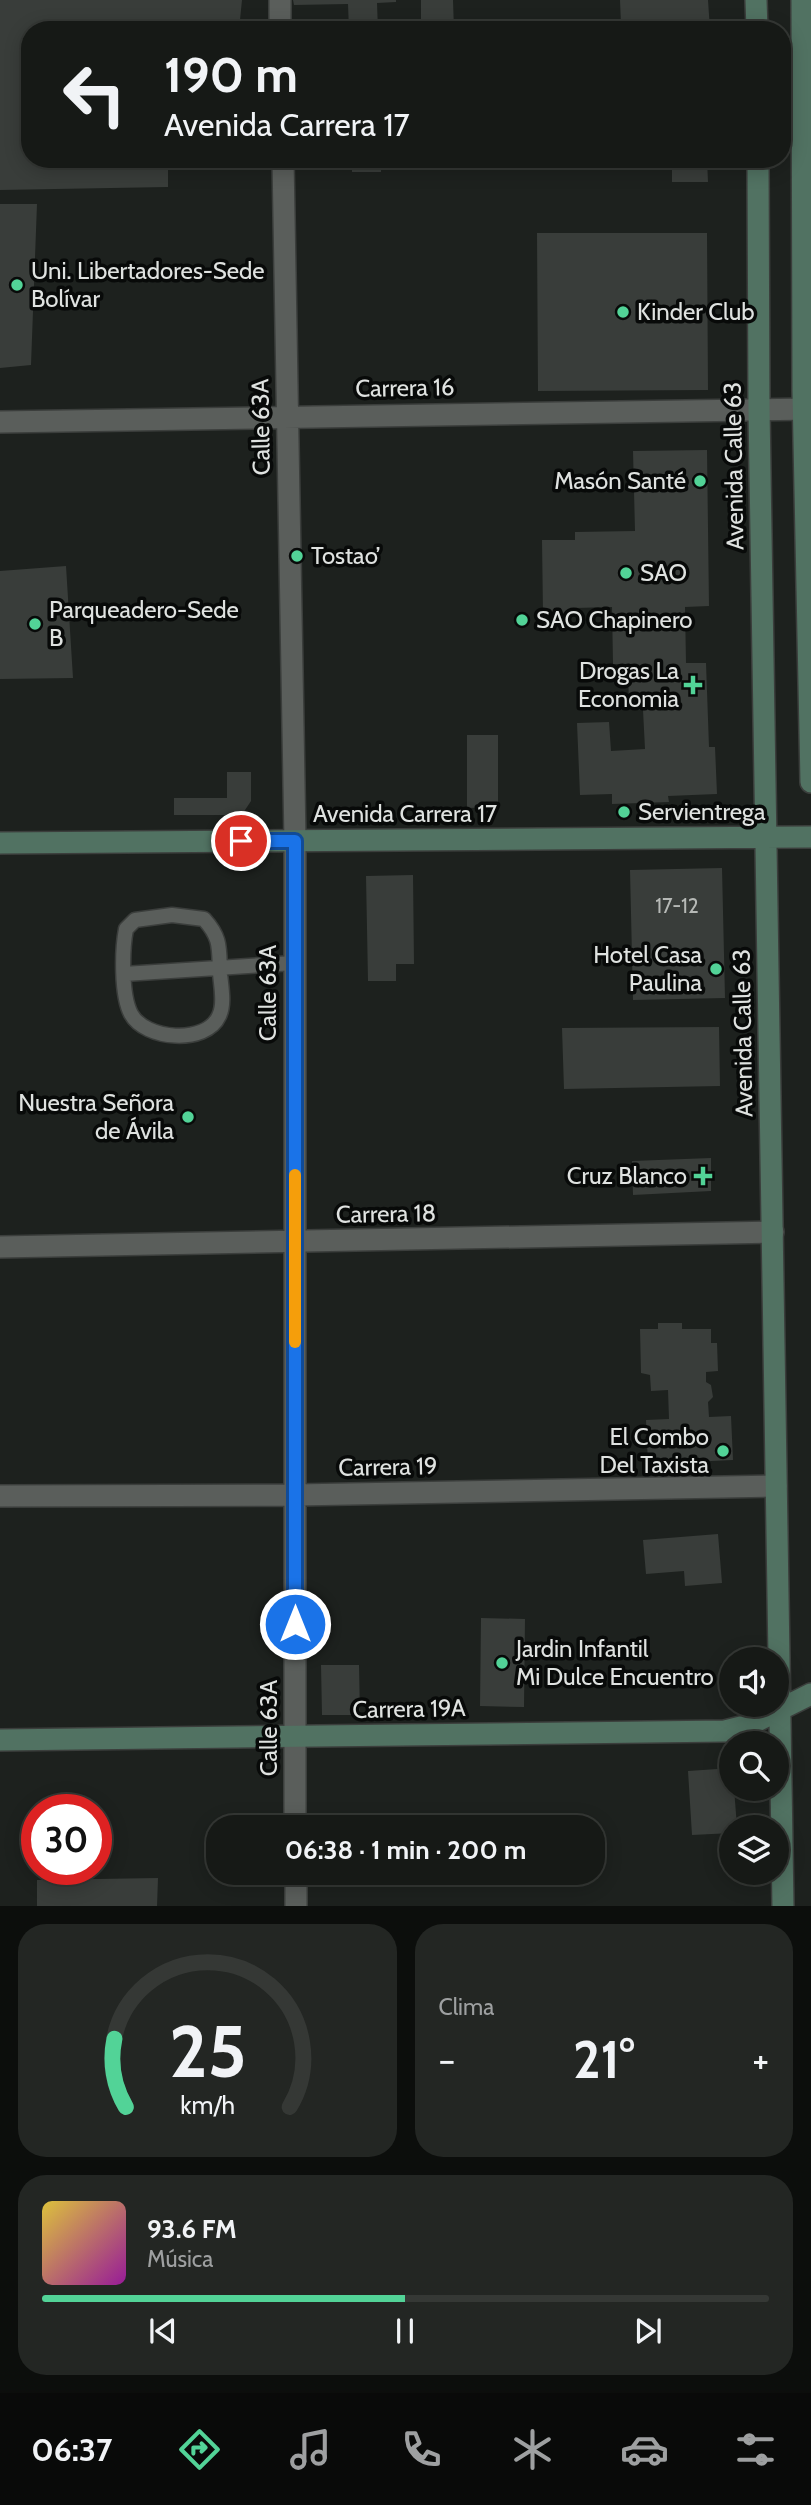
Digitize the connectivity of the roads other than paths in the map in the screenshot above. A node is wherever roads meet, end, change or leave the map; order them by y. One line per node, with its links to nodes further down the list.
1 (280, 0): 4 (street)
2 (757, 0): 5 (main road)
3 (802, 0): 9 (main road)
4 (281, 21)
5 (757, 21)
6 (283, 168): 10 (street, Calle 63A)
7 (758, 168): 8 (main road, Avenida Calle 63)
8 (760, 409): 9 (street, Carrera 16); 10 (street, Carrera 16); 16 (main road, Avenida Calle 63)
9 (807, 409): 12 (main road)
10 (287, 415): 11 (street, Carrera 16); 17 (street, Calle 63A)
11 (0, 422)
12 (809, 608): 13 (main road)
13 (810, 697): 14 (main road)
14 (811, 782)
15 (811, 837): 16 (main road, Avenida Carrera 17)
16 (766, 838): 17 (main road, Avenida Carrera 17); 22 (main road, Avenida Calle 63)
17 (295, 841): 18 (main road, Avenida Carrera 17); 19 (street, Calle 63A)
18 (0, 843)
19 (295, 963): 20 (lane); 23 (street, Calle 63A)
20 (220, 970): 21 (lane); 21 (lane); 21 (lane)
21 (124, 974)
22 (773, 1231): 23 (street, Carrera 18); 25 (main road, Avenida Calle 63)
23 (295, 1243): 24 (street, Carrera 18); 26 (street, Calle 63A)
24 (0, 1247)
25 (776, 1486): 26 (street, Carrera 19); 28 (main road, Avenida Calle 63)
26 (296, 1495): 27 (street, Carrera 19); 33 (street, Calle 63A)
27 (0, 1496)
28 (779, 1647)
29 (811, 1694): 30 (main road, Carrera 19A)
30 (789, 1705)
31 (766, 1717): 33 (main road, Carrera 19A)
32 (780, 1717): 38 (main road, Avenida Calle 63)
33 (296, 1737): 34 (main road, Carrera 19A); 35 (street, Calle 63A)
34 (0, 1740)
35 (295, 1815)
36 (296, 1885): 37 (street)
37 (296, 1906)
38 (783, 1906)

